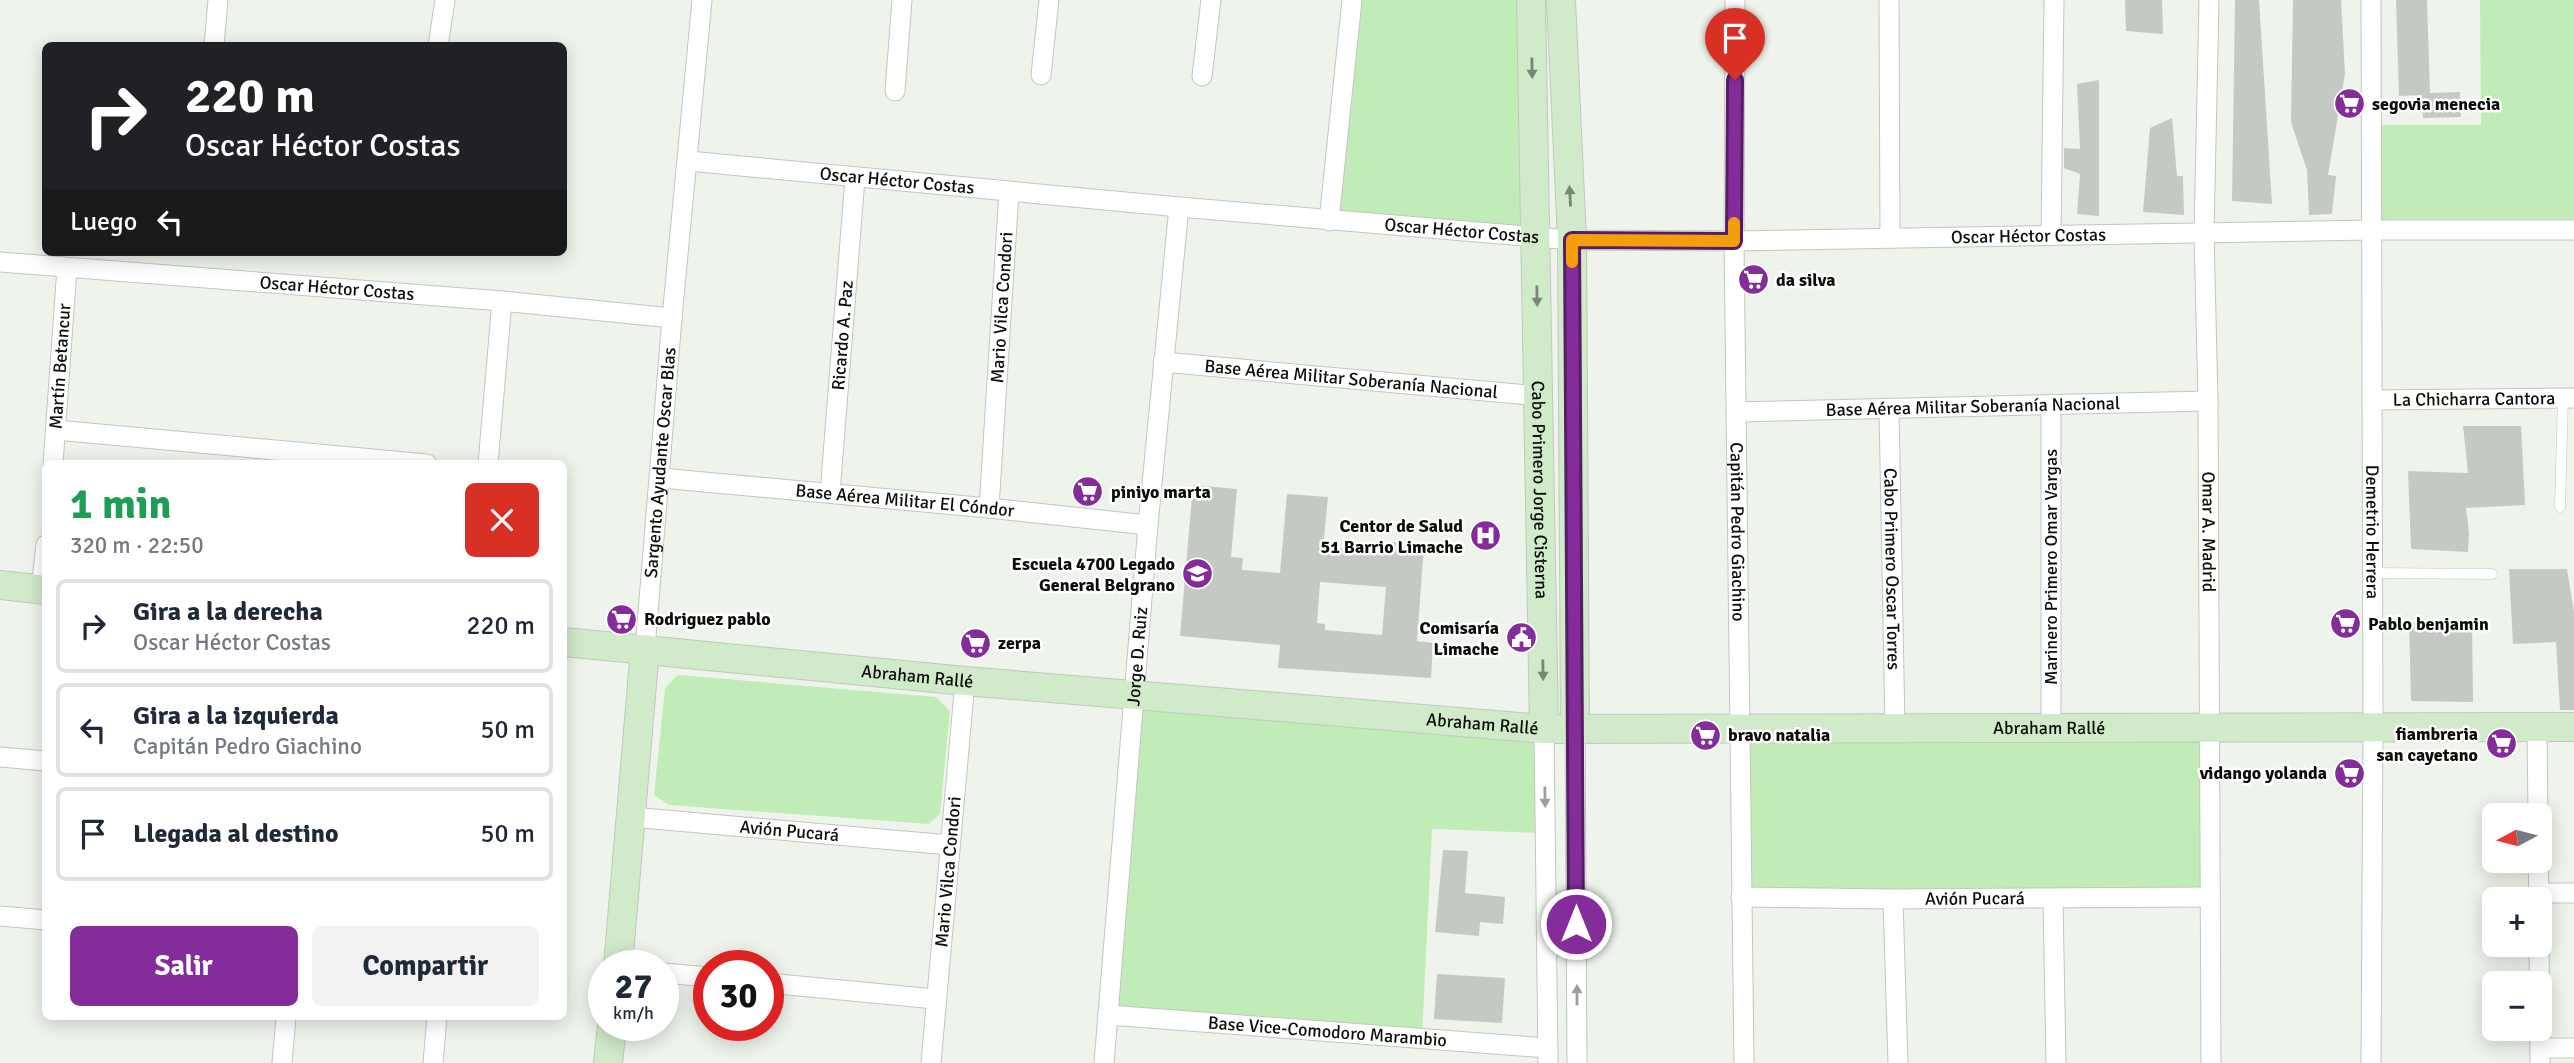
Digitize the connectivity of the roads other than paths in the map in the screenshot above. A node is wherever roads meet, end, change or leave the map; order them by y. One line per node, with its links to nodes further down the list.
1 (218, 0): 15 (street)
2 (445, 0): 16 (street)
3 (702, 0): 20 (street, Sargento Ayudante Oscar Blas)
4 (902, 0): 19 (street)
5 (1049, 0): 17 (street)
6 (1211, 0): 18 (street)
7 (1352, 0): 24 (street)
8 (1531, 0): 30 (street, Cabo Primero Jorge Cisterna, one-way to 30)
9 (1561, 0): 31 (street, Cabo Primero Jorge Cisterna, one-way to 9)
10 (1735, 0): 32 (street, Capitán Pedro Giachino)
11 (1889, 0): 29 (street)
12 (2054, 0): 28 (street)
13 (2209, 0): 27 (street, Omar A. Madrid)
14 (2371, 0): 25 (street, Demetrio Herrera)
15 (214, 42)
16 (439, 42)
17 (1041, 75)
18 (1202, 76)
19 (895, 91)
20 (688, 161): 21 (street, Oscar Héctor Costas); 36 (street, Sargento Ayudante Oscar Blas)
21 (855, 178): 22 (street, Oscar Héctor Costas); 50 (street, Ricardo A. Paz)
22 (1009, 192): 23 (street, Oscar Héctor Costas); 52 (street, Mario Vilca Condori)
23 (1179, 207): 24 (street, Oscar Héctor Costas); 37 (street, Jorge D. Ruiz)
24 (1329, 221): 30 (street, Oscar Héctor Costas)
25 (2370, 230): 26 (street, Oscar Héctor Costas); 27 (street, Oscar Héctor Costas); 40 (street, Demetrio Herrera)
26 (2574, 230)
27 (2204, 233): 28 (street, Oscar Héctor Costas); 41 (street, Omar A. Madrid)
28 (2051, 236): 29 (street, Oscar Héctor Costas)
29 (1890, 237): 32 (street, Oscar Héctor Costas)
30 (1536, 238): 31 (street, Oscar Héctor Costas); 38 (street, Cabo Primero Jorge Cisterna, one-way to 38)
31 (1572, 240): 32 (street, Oscar Héctor Costas); 67 (street, Cabo Primero Jorge Cisterna)
32 (1734, 241): 44 (street, Capitán Pedro Giachino)
33 (0, 262): 34 (street, Oscar Héctor Costas)
34 (67, 268): 35 (street, Oscar Héctor Costas); 45 (street, Martín Betancur)
35 (502, 301): 36 (street, Oscar Héctor Costas); 48 (street)
36 (672, 318): 49 (street, Sargento Ayudante Oscar Blas)
37 (1163, 362): 38 (street, Base Aérea Militar Soberanía Nacional); 53 (street, Jorge D. Ruiz)
38 (1539, 396): 66 (street, Cabo Primero Jorge Cisterna, one-way to 66)
39 (2569, 398): 40 (street, La Chicharra Cantora); 51 (lane)
40 (2372, 400): 54 (street, Demetrio Herrera)
41 (2208, 401): 42 (street, Base Aérea Militar Soberanía Nacional); 62 (street, Omar A. Madrid)
42 (2050, 404): 43 (street, Base Aérea Militar Soberanía Nacional); 69 (street, Marinero Primero Omar Vargas)
43 (1889, 408): 44 (street, Base Aérea Militar Soberanía Nacional); 68 (street, Cabo Primero Oscar Torres)
44 (1737, 412): 70 (street, Capitán Pedro Giachino)
45 (56, 430): 46 (street, Martín Betancur); 47 (street)
46 (53, 460)
47 (383, 460)
48 (488, 460)
49 (661, 478): 50 (street, Base Aérea Militar El Cóndor); 59 (street, Sargento Ayudante Oscar Blas)
50 (830, 493): 52 (street, Base Aérea Militar El Cóndor)
51 (2560, 506)
52 (989, 508): 53 (street, Base Aérea Militar El Cóndor)
53 (1148, 525): 61 (street, Jorge D. Ruiz)
54 (2372, 573): 55 (lane); 65 (street, Demetrio Herrera)
55 (2492, 574)
56 (0, 585): 57 (street)
57 (42, 590)
58 (567, 642): 59 (street, Abraham Rallé)
59 (645, 649): 60 (street, Abraham Rallé); 74 (street, Sargento Ayudante Oscar Blas)
60 (965, 681): 61 (street, Abraham Rallé); 75 (street, Mario Vilca Condori)
61 (1134, 693): 66 (street, Abraham Rallé); 88 (street, Jorge D. Ruiz)
62 (2209, 727): 65 (street, Abraham Rallé); 69 (street, Abraham Rallé); 79 (street, Omar A. Madrid)
63 (2537, 727): 64 (street, Abraham Rallé); 65 (street, Abraham Rallé); 73 (street)
64 (2574, 727)
65 (2373, 728): 105 (street, Demetrio Herrera)
66 (1544, 729): 67 (street, Abraham Rallé); 93 (street, Cabo Primero Jorge Cisterna, one-way to 93)
67 (1576, 729): 70 (street, Abraham Rallé); 100 (street, Cabo Primero Jorge Cisterna, one-way to 67)
68 (1895, 729): 69 (street, Abraham Rallé); 70 (street, Abraham Rallé)
69 (2052, 729)
70 (1739, 730): 78 (street, Capitán Pedro Giachino)
71 (0, 757): 72 (street)
72 (42, 761)
73 (2538, 803)
74 (631, 817): 75 (street, Avión Pucará); 84 (street, Sargento Ayudante Oscar Blas)
75 (950, 845): 87 (street, Mario Vilca Condori)
76 (2574, 893): 77 (street)
77 (2552, 895)
78 (1741, 897): 81 (street, Avión Pucará); 101 (street, Capitán Pedro Giachino)
79 (2209, 897): 80 (street, Avión Pucará); 104 (street, Omar A. Madrid)
80 (2053, 899): 81 (street, Avión Pucará); 103 (street)
81 (1893, 900): 102 (street)
82 (0, 916): 83 (street)
83 (42, 920)
84 (619, 950)
85 (2539, 957): 94 (street)
86 (784, 985): 87 (street)
87 (935, 999): 98 (street, Mario Vilca Condori)
88 (1108, 1015): 93 (street, Base Vice-Comodoro Marambio); 99 (street, Jorge D. Ruiz)
89 (286, 1020): 95 (street)
90 (437, 1020): 96 (street)
91 (610, 1041): 97 (street)
92 (2574, 1048): 94 (street)
93 (1548, 1055)
94 (2540, 1056)
95 (282, 1063)
96 (432, 1063)
97 (608, 1063)
98 (931, 1063)
99 (1104, 1063)
100 (1577, 1063)
101 (1744, 1063)
102 (1898, 1063)
103 (2056, 1063)
104 (2211, 1063)
105 (2371, 1063)

